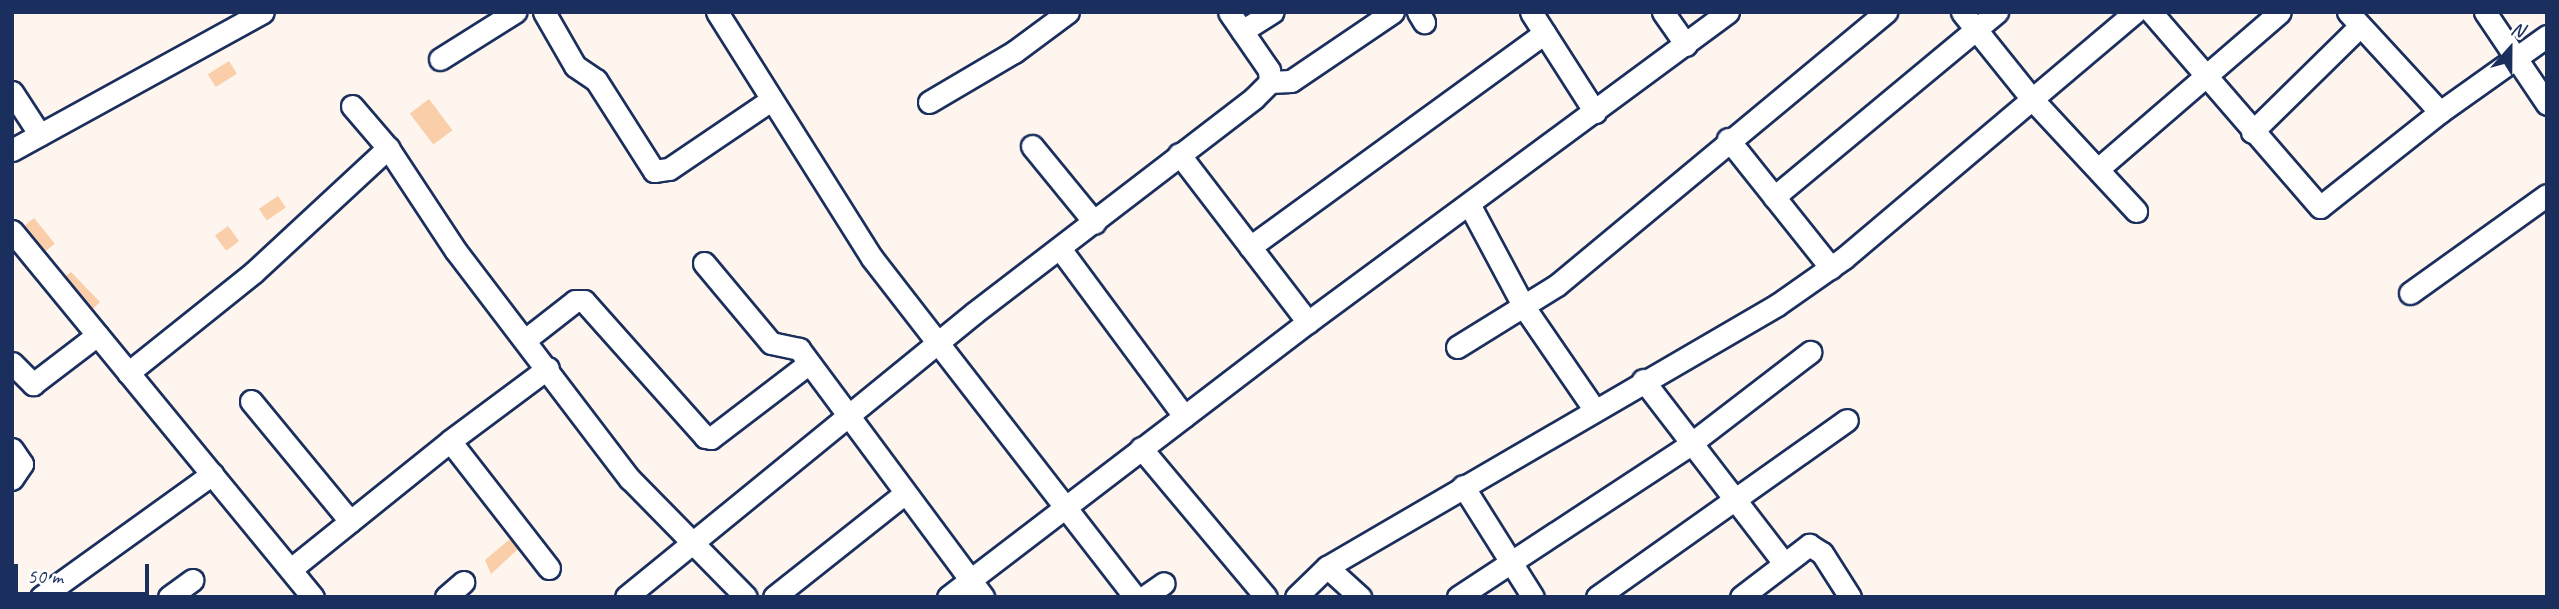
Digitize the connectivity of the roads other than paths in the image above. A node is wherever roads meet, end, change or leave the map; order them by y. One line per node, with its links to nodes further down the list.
1 (262, 12): 38 (street)
2 (515, 12): 26 (street)
3 (544, 12): 31 (street)
4 (717, 12): 31 (street)
5 (1068, 12): 32 (street)
6 (1229, 12): 21 (street)
7 (1273, 12): 21 (street)
8 (1393, 12): 28 (street)
9 (1531, 12): 22 (street)
10 (1662, 12): 24 (street)
11 (1728, 12): 24 (street)
12 (1886, 12): 39 (street)
13 (1962, 12): 20 (street)
14 (1997, 12): 20 (street)
15 (2135, 12): 30 (street)
16 (2151, 12): 27 (street)
17 (2280, 12): 27 (street)
18 (2485, 12): 25 (street)
19 (2354, 19): 35 (street); 37 (street)
20 (1976, 30): 30 (street); 46 (street)
21 (1242, 31): 28 (street)
22 (1545, 33): 36 (street); 51 (street)
23 (2547, 36): 25 (street)
24 (1686, 44): 36 (street)
25 (2515, 57): 33 (street); 35 (street)
26 (440, 59)
27 (2207, 79): 37 (street); 44 (street)
28 (1270, 82): 43 (street)
29 (12, 92): 38 (street)
30 (2032, 99): 44 (street); 54 (street)
31 (771, 100): 60 (street)
32 (929, 102)
33 (2547, 104)
34 (352, 106): 41 (street)
35 (2440, 111): 37 (street)
36 (1595, 112): 47 (street)
37 (2252, 132)
38 (40, 135): 42 (street)
39 (1728, 139): 46 (street); 56 (street)
40 (1032, 146): 49 (street)
41 (388, 148): 59 (street); 66 (street)
42 (12, 150)
43 (1179, 154): 49 (street); 51 (street)
44 (2098, 169): 48 (street)
45 (2547, 195): 55 (street)
46 (1774, 197): 54 (street)
47 (1469, 205): 56 (street); 57 (street)
48 (2136, 211)
49 (1095, 223): 52 (street)
50 (12, 231): 58 (street)
51 (1251, 247): 57 (street)
52 (1061, 250): 60 (street); 70 (street)
53 (704, 263): 64 (street)
54 (1831, 268): 67 (street)
55 (2410, 293)
56 (1524, 307): 61 (street); 69 (street)
57 (1308, 322): 70 (street)
58 (97, 335): 63 (street); 66 (street)
59 (526, 340): 64 (street); 65 (street)
60 (941, 341): 71 (street); 82 (street)
61 (1457, 347)
62 (1810, 352): 74 (street)
63 (12, 363)
64 (809, 363): 71 (street)
65 (548, 368): 73 (street); 84 (street)
66 (128, 373): 77 (street)
67 (1643, 380): 69 (street); 74 (street)
68 (251, 401): 83 (street)
69 (1594, 409): 79 (street)
70 (1184, 416): 75 (street)
71 (848, 419): 80 (street); 84 (street)
72 (1847, 420): 81 (street)
73 (450, 441): 83 (street); 88 (street)
74 (1689, 445): 81 (street); 85 (street)
75 (1141, 448): 82 (street); 104 (street)
76 (12, 449): 78 (street)
77 (212, 474): 89 (street); 94 (street)
78 (12, 479)
79 (1463, 486): 85 (street); 87 (street)
80 (904, 494): 93 (street); 100 (street)
81 (1735, 502): 86 (street); 109 (street)
82 (1068, 504): 93 (street); 102 (street)
83 (350, 522): 89 (street)
84 (691, 544): 98 (street); 99 (street)
85 (1511, 560): 107 (street); 108 (street)
86 (1784, 563): 110 (street); 111 (street)
87 (1327, 567): 105 (street); 106 (street)
88 (550, 568)
89 (291, 569): 96 (street)
90 (192, 580): 95 (street)
91 (463, 582): 97 (street)
92 (1164, 583): 103 (street)
93 (977, 588): 101 (street)
94 (41, 597)
95 (169, 597)
96 (313, 597)
97 (446, 597)
98 (626, 597)
99 (746, 597)
100 (774, 597)
101 (948, 597)
102 (1135, 597)
103 (1144, 597)
104 (1266, 597)
105 (1296, 597)
106 (1360, 597)
107 (1458, 597)
108 (1533, 597)
109 (1597, 597)
110 (1741, 597)
111 (1850, 597)

